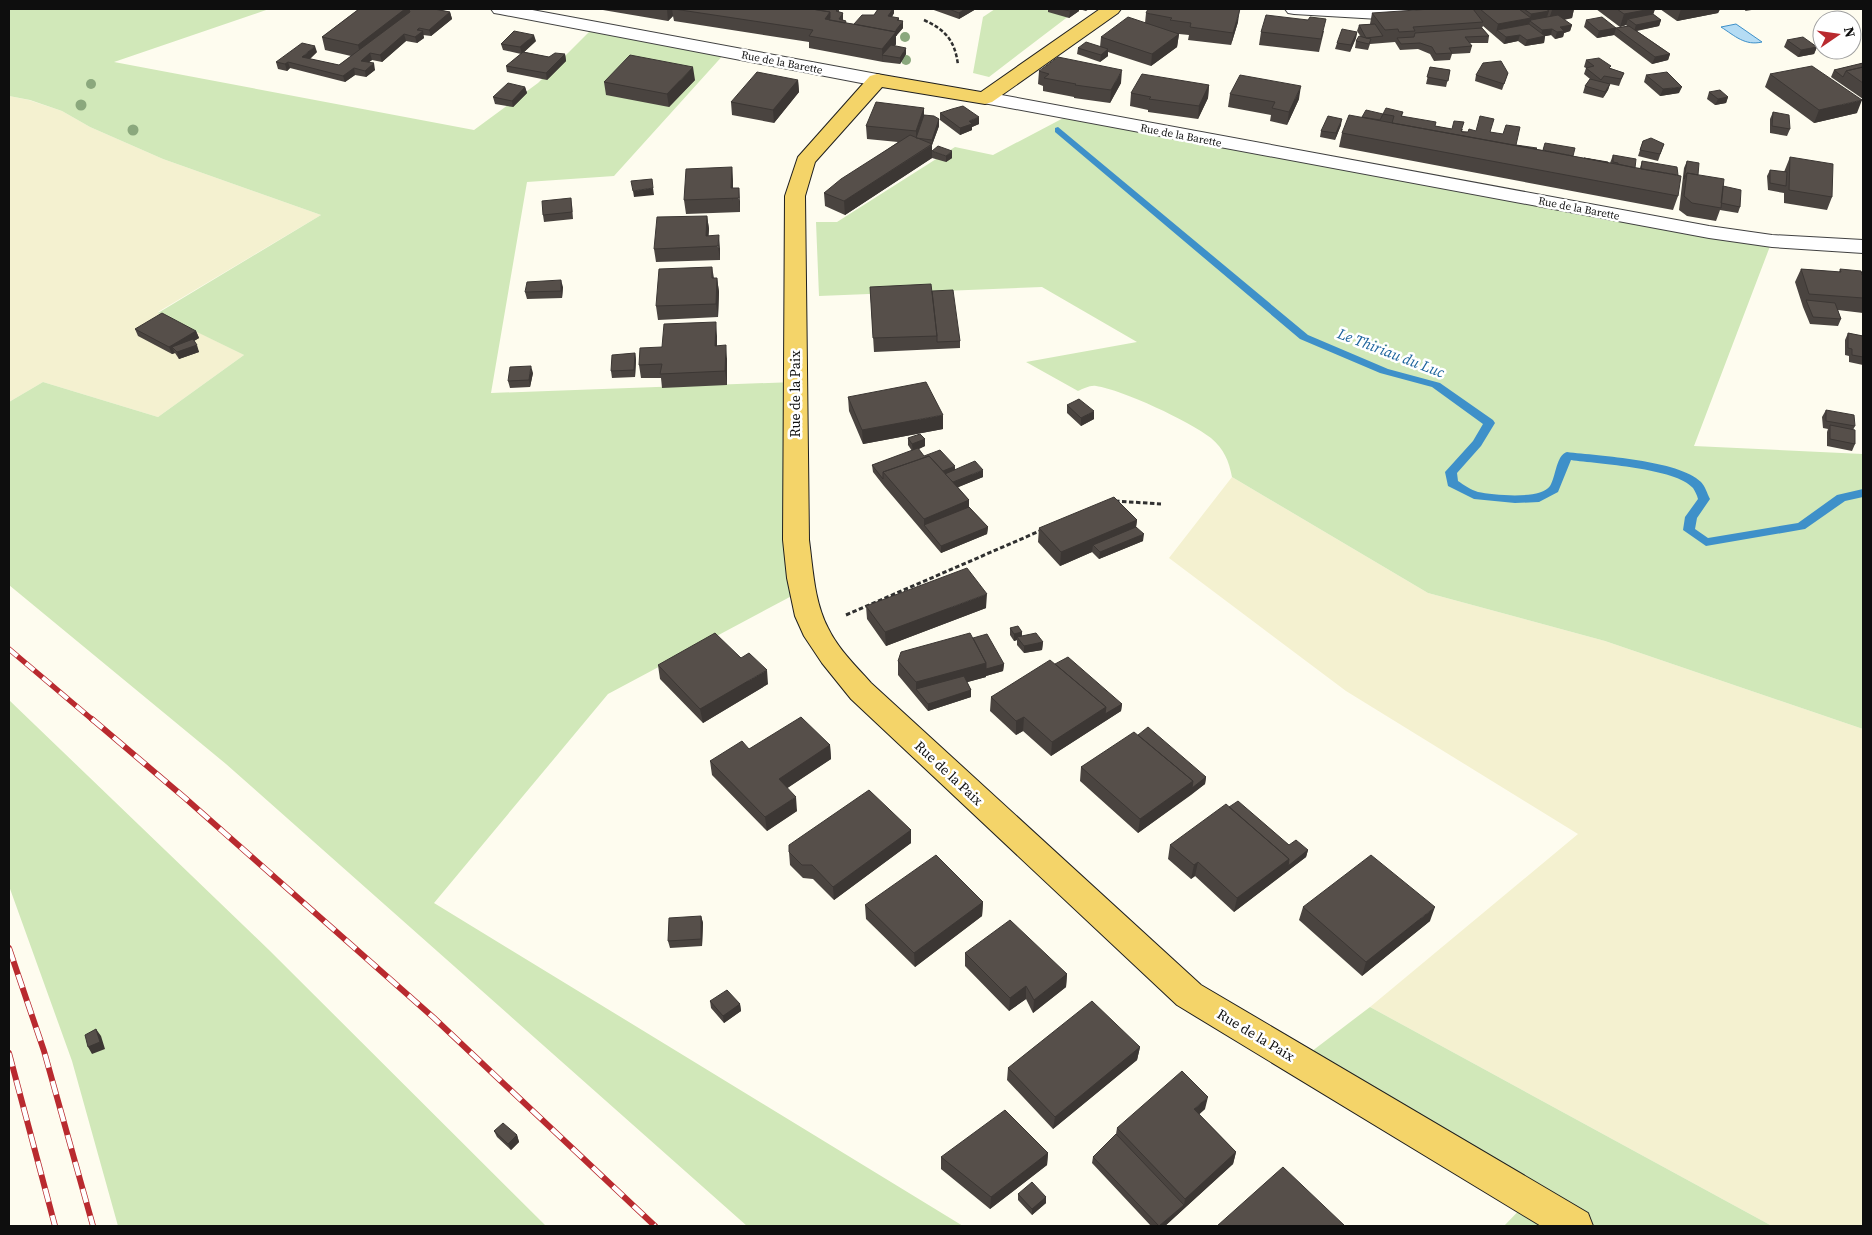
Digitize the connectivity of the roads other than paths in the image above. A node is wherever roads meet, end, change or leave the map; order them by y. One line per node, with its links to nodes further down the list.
1 (500, 9): 5 (street, Rue de la Barette)
2 (1112, 9): 6 (main road)
3 (1294, 9): 4 (street)
4 (1438, 9)
5 (877, 80): 6 (main road, Rue de la Barette); 8 (main road, Rue de la Paix)
6 (985, 98): 7 (street, Rue de la Barette)
7 (1863, 247)
8 (1575, 1226)

